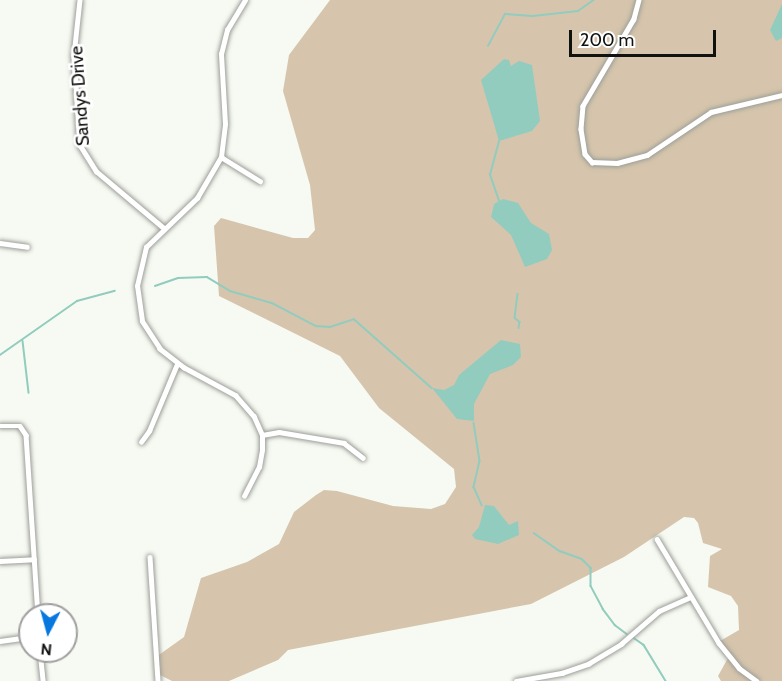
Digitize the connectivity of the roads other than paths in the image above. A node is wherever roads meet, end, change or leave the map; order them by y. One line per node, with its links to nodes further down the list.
1 (80, 0): 7 (street, Sandys Drive)
2 (245, 0): 5 (street)
3 (639, 0): 4 (street)
4 (782, 95)
5 (221, 157): 6 (street); 7 (street)
6 (260, 181)
7 (164, 228): 10 (street)
8 (0, 243): 9 (street)
9 (27, 247)
10 (177, 364): 12 (street); 13 (street)
11 (0, 426): 17 (street)
12 (262, 435): 14 (street); 15 (street)
13 (141, 442)
14 (363, 458)
15 (243, 496)
16 (657, 539): 20 (street)
17 (34, 558): 19 (street); 21 (street)
18 (150, 558): 26 (street)
19 (0, 561)
20 (690, 597): 27 (street); 28 (street)
21 (37, 603)
22 (18, 638): 23 (street)
23 (0, 640)
24 (41, 663): 25 (street)
25 (43, 681)
26 (158, 681)
27 (516, 681)
28 (757, 681)

